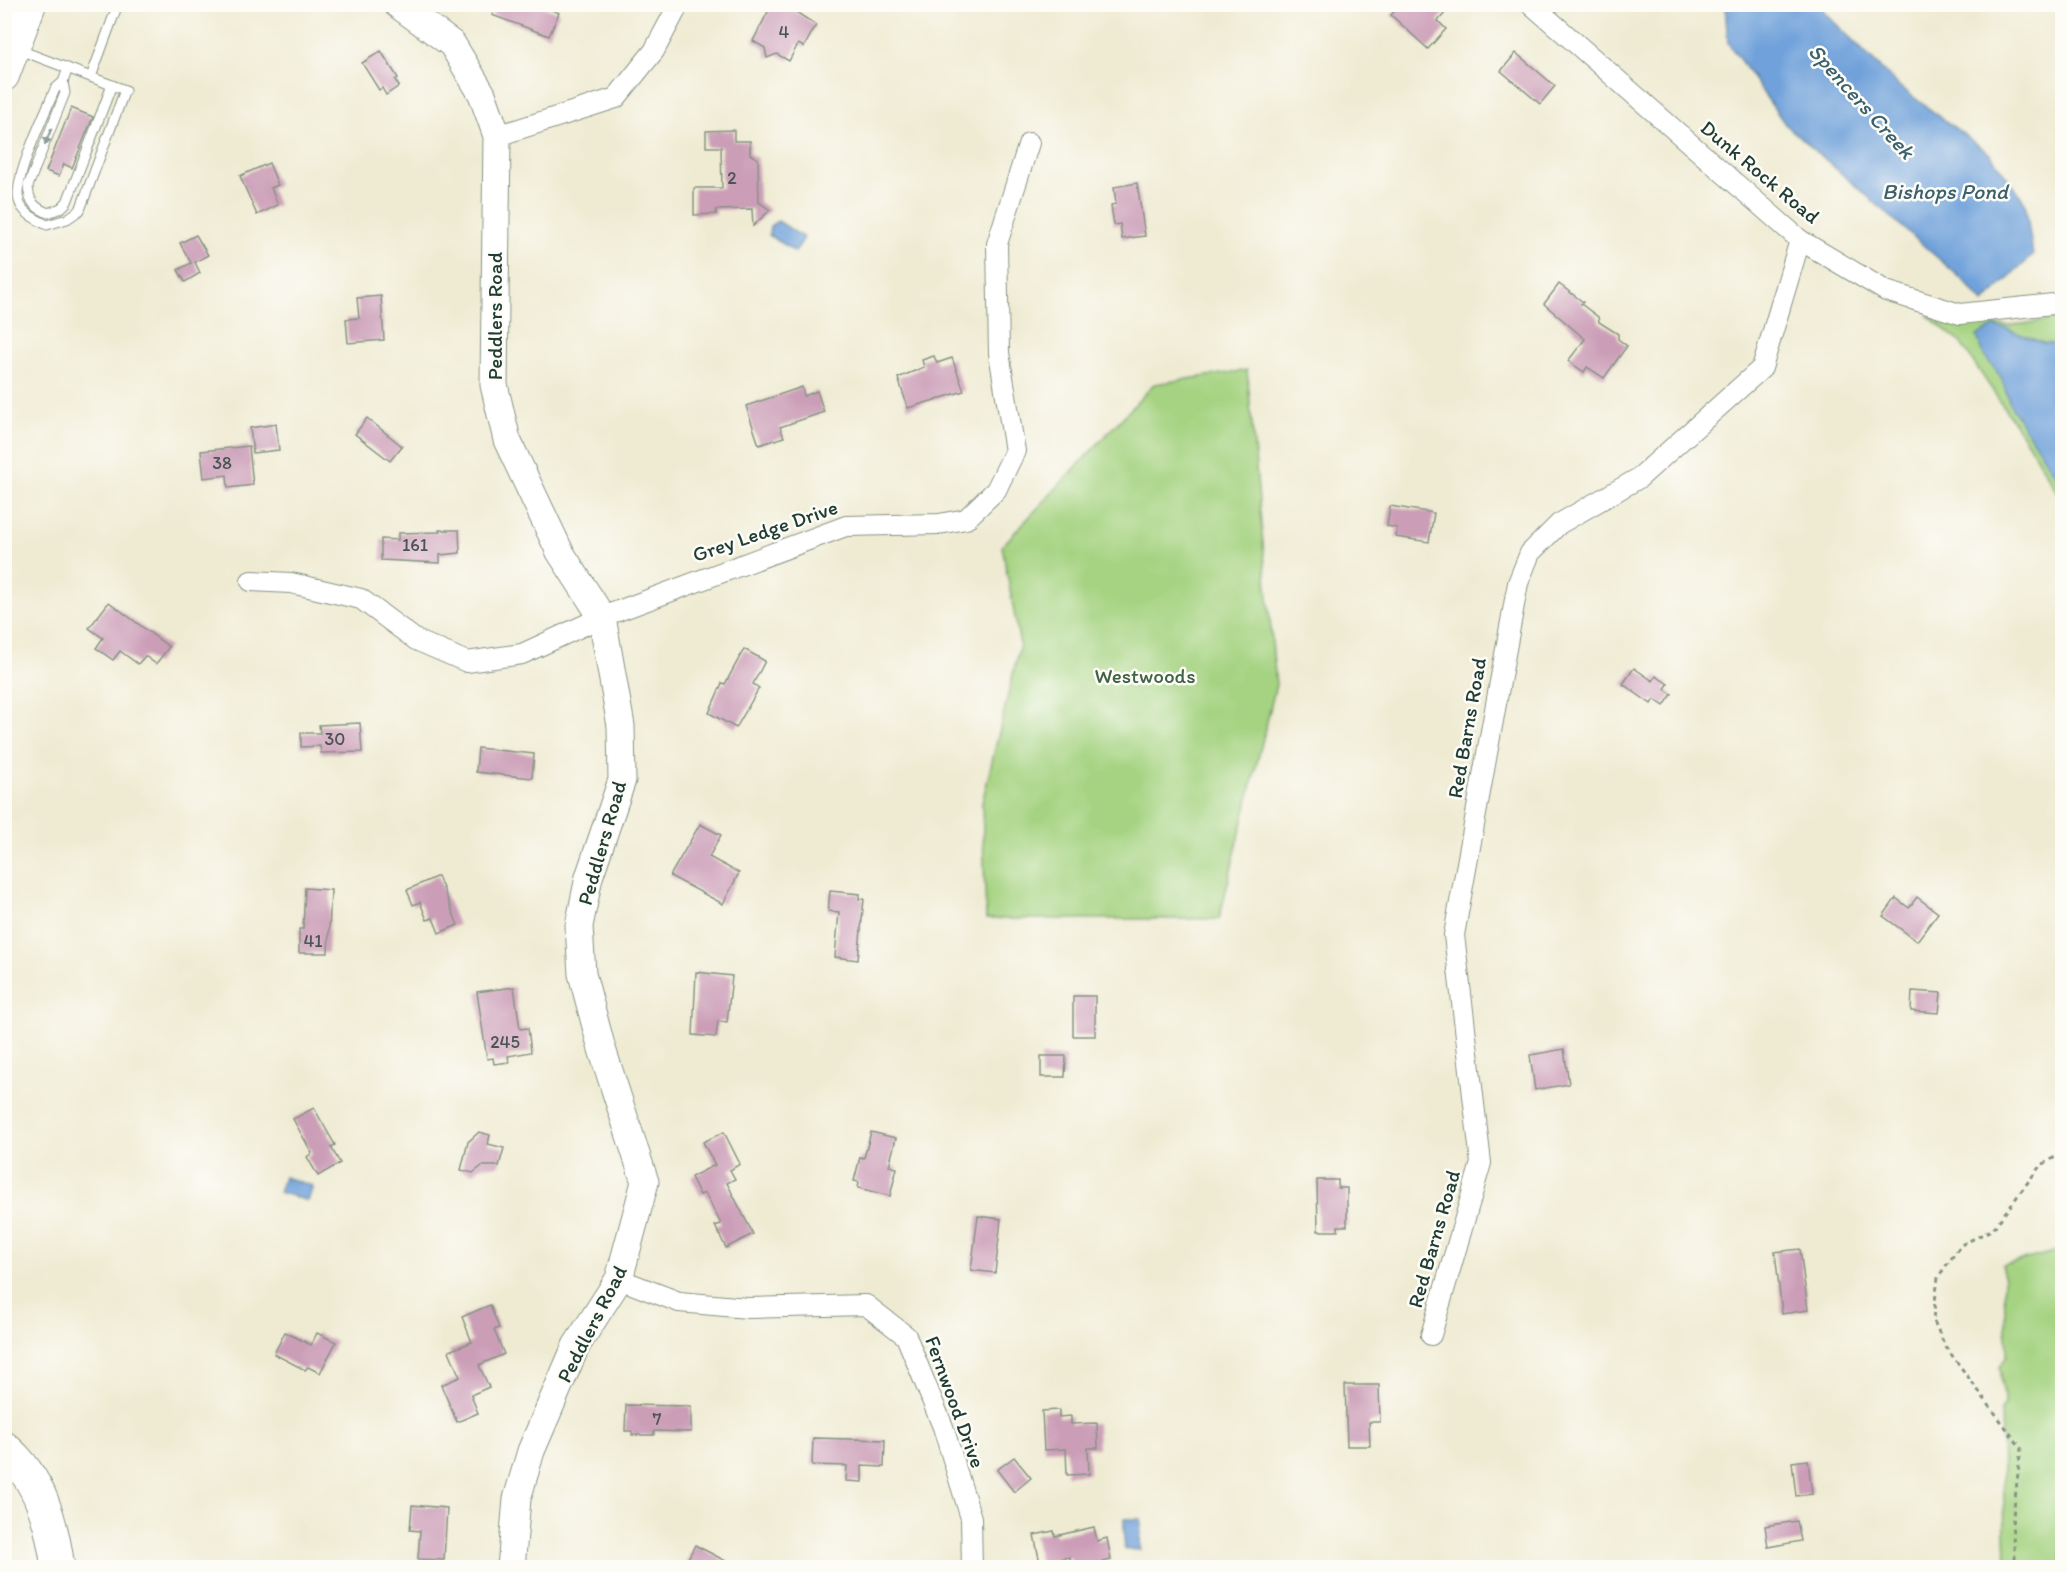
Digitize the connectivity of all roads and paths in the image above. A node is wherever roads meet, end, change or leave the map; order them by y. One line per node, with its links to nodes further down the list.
1 (31, 4): 6 (main road)
2 (118, 4): 9 (lane)
3 (397, 4): 12 (street, Peddlers Road)
4 (679, 4): 12 (street)
5 (1531, 4): 14 (street, Dunk Rock Road)
6 (15, 48): 7 (lane); 8 (main road)
7 (68, 69): 9 (lane); 10 (lane)
8 (4, 76)
9 (91, 77): 11 (lane)
10 (63, 82): 11 (lane, one-way to 11); 11 (lane)
11 (112, 85)
12 (496, 136): 17 (street, Peddlers Road)
13 (1029, 143): 17 (street, Grey Ledge Drive)
14 (1800, 240): 15 (street, Dunk Rock Road); 20 (street, Red Barns Road)
15 (2062, 303)
16 (251, 581): 17 (street, Grey Ledge Drive)
17 (602, 617): 19 (street, Peddlers Road)
18 (2062, 1153): 27 (path)
19 (619, 1279): 25 (street, Peddlers Road); 26 (street, Fernwood Drive)
20 (1431, 1335)
21 (4, 1448): 24 (highway)
22 (4, 1476): 23 (highway)
23 (39, 1568)
24 (58, 1568)
25 (511, 1568)
26 (972, 1568)
27 (2016, 1568)

